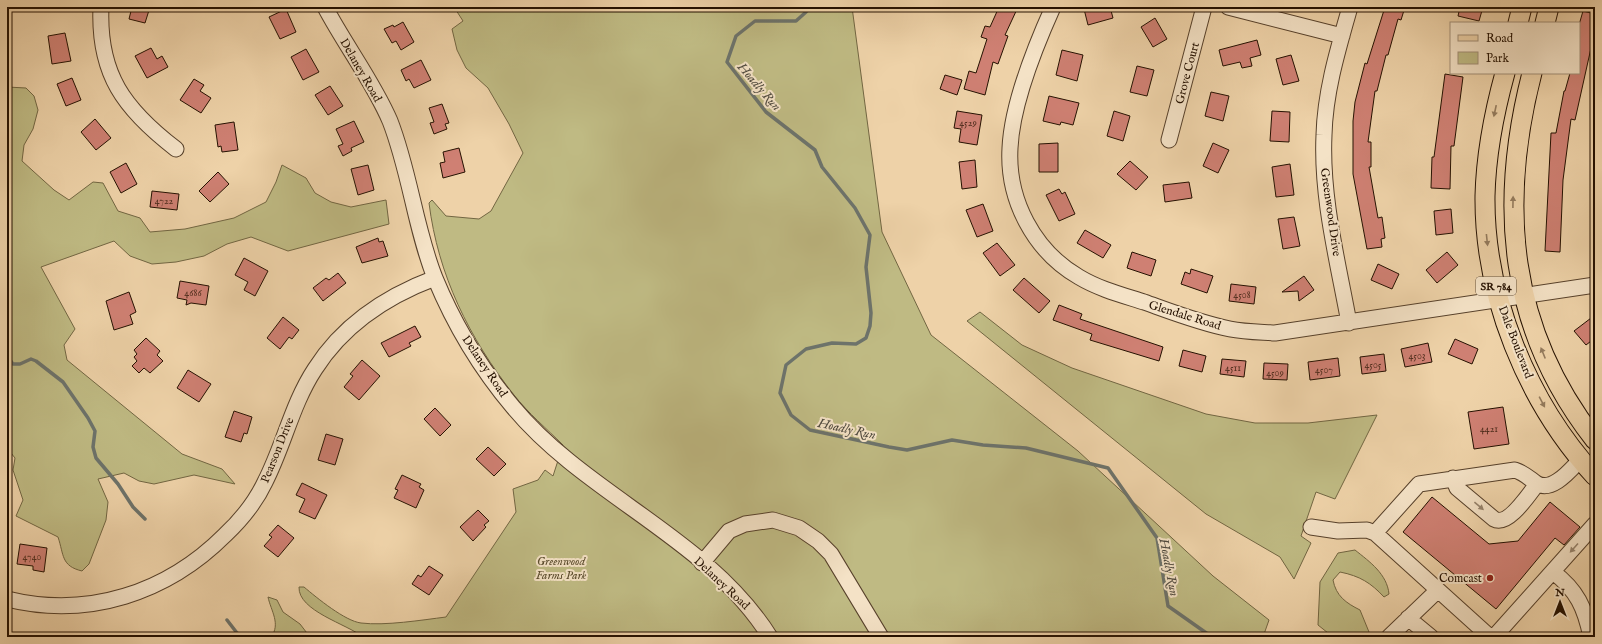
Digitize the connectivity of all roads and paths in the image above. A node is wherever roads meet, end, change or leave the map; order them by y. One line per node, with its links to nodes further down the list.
1 (101, 7): 15 (street)
2 (325, 7): 16 (street, Delaney Road)
3 (1053, 7): 20 (street, Glendale Road)
4 (1204, 7): 14 (street, Grove Court)
5 (1228, 7): 11 (street)
6 (1350, 7): 11 (street, Greenwood Drive)
7 (1522, 7): 9 (main road)
8 (1549, 7): 10 (main road)
9 (1518, 22)
10 (1545, 22)
11 (1342, 36): 20 (street, Greenwood Drive)
12 (1505, 74): 19 (main road, Dale Boulevard / SR 784, one-way to 19)
13 (1532, 74): 18 (main road, Dale Boulevard / SR 784, one-way to 13)
14 (1169, 140)
15 (176, 148)
16 (435, 278): 29 (street, Delaney Road); 32 (street, Pearson Drive)
17 (1595, 285): 18 (street, Glendale Road)
18 (1523, 296): 19 (street, Glendale Road); 21 (main road, Dale Boulevard / SR 784, one-way to 18)
19 (1500, 300): 20 (street, Glendale Road); 22 (main road, Dale Boulevard / SR 784, one-way to 22)
20 (1349, 323)
21 (1595, 440)
22 (1582, 460): 23 (main road, Dale Boulevard / SR 784); 25 (street)
23 (1595, 476)
24 (1453, 478): 25 (street); 25 (street, one-way to 25); 28 (street)
25 (1537, 484)
26 (1595, 524): 30 (street, one-way to 30)
27 (1311, 527): 28 (street)
28 (1375, 533): 31 (street)
29 (702, 563): 34 (street, Delaney Road); 35 (street)
30 (1552, 572): 39 (street); 40 (street)
31 (1438, 590): 33 (street); 38 (street)
32 (7, 598)
33 (1408, 618): 36 (street); 37 (street)
34 (770, 637)
35 (881, 637)
36 (1389, 637)
37 (1431, 637)
38 (1490, 637)
39 (1494, 637)
40 (1591, 637)

